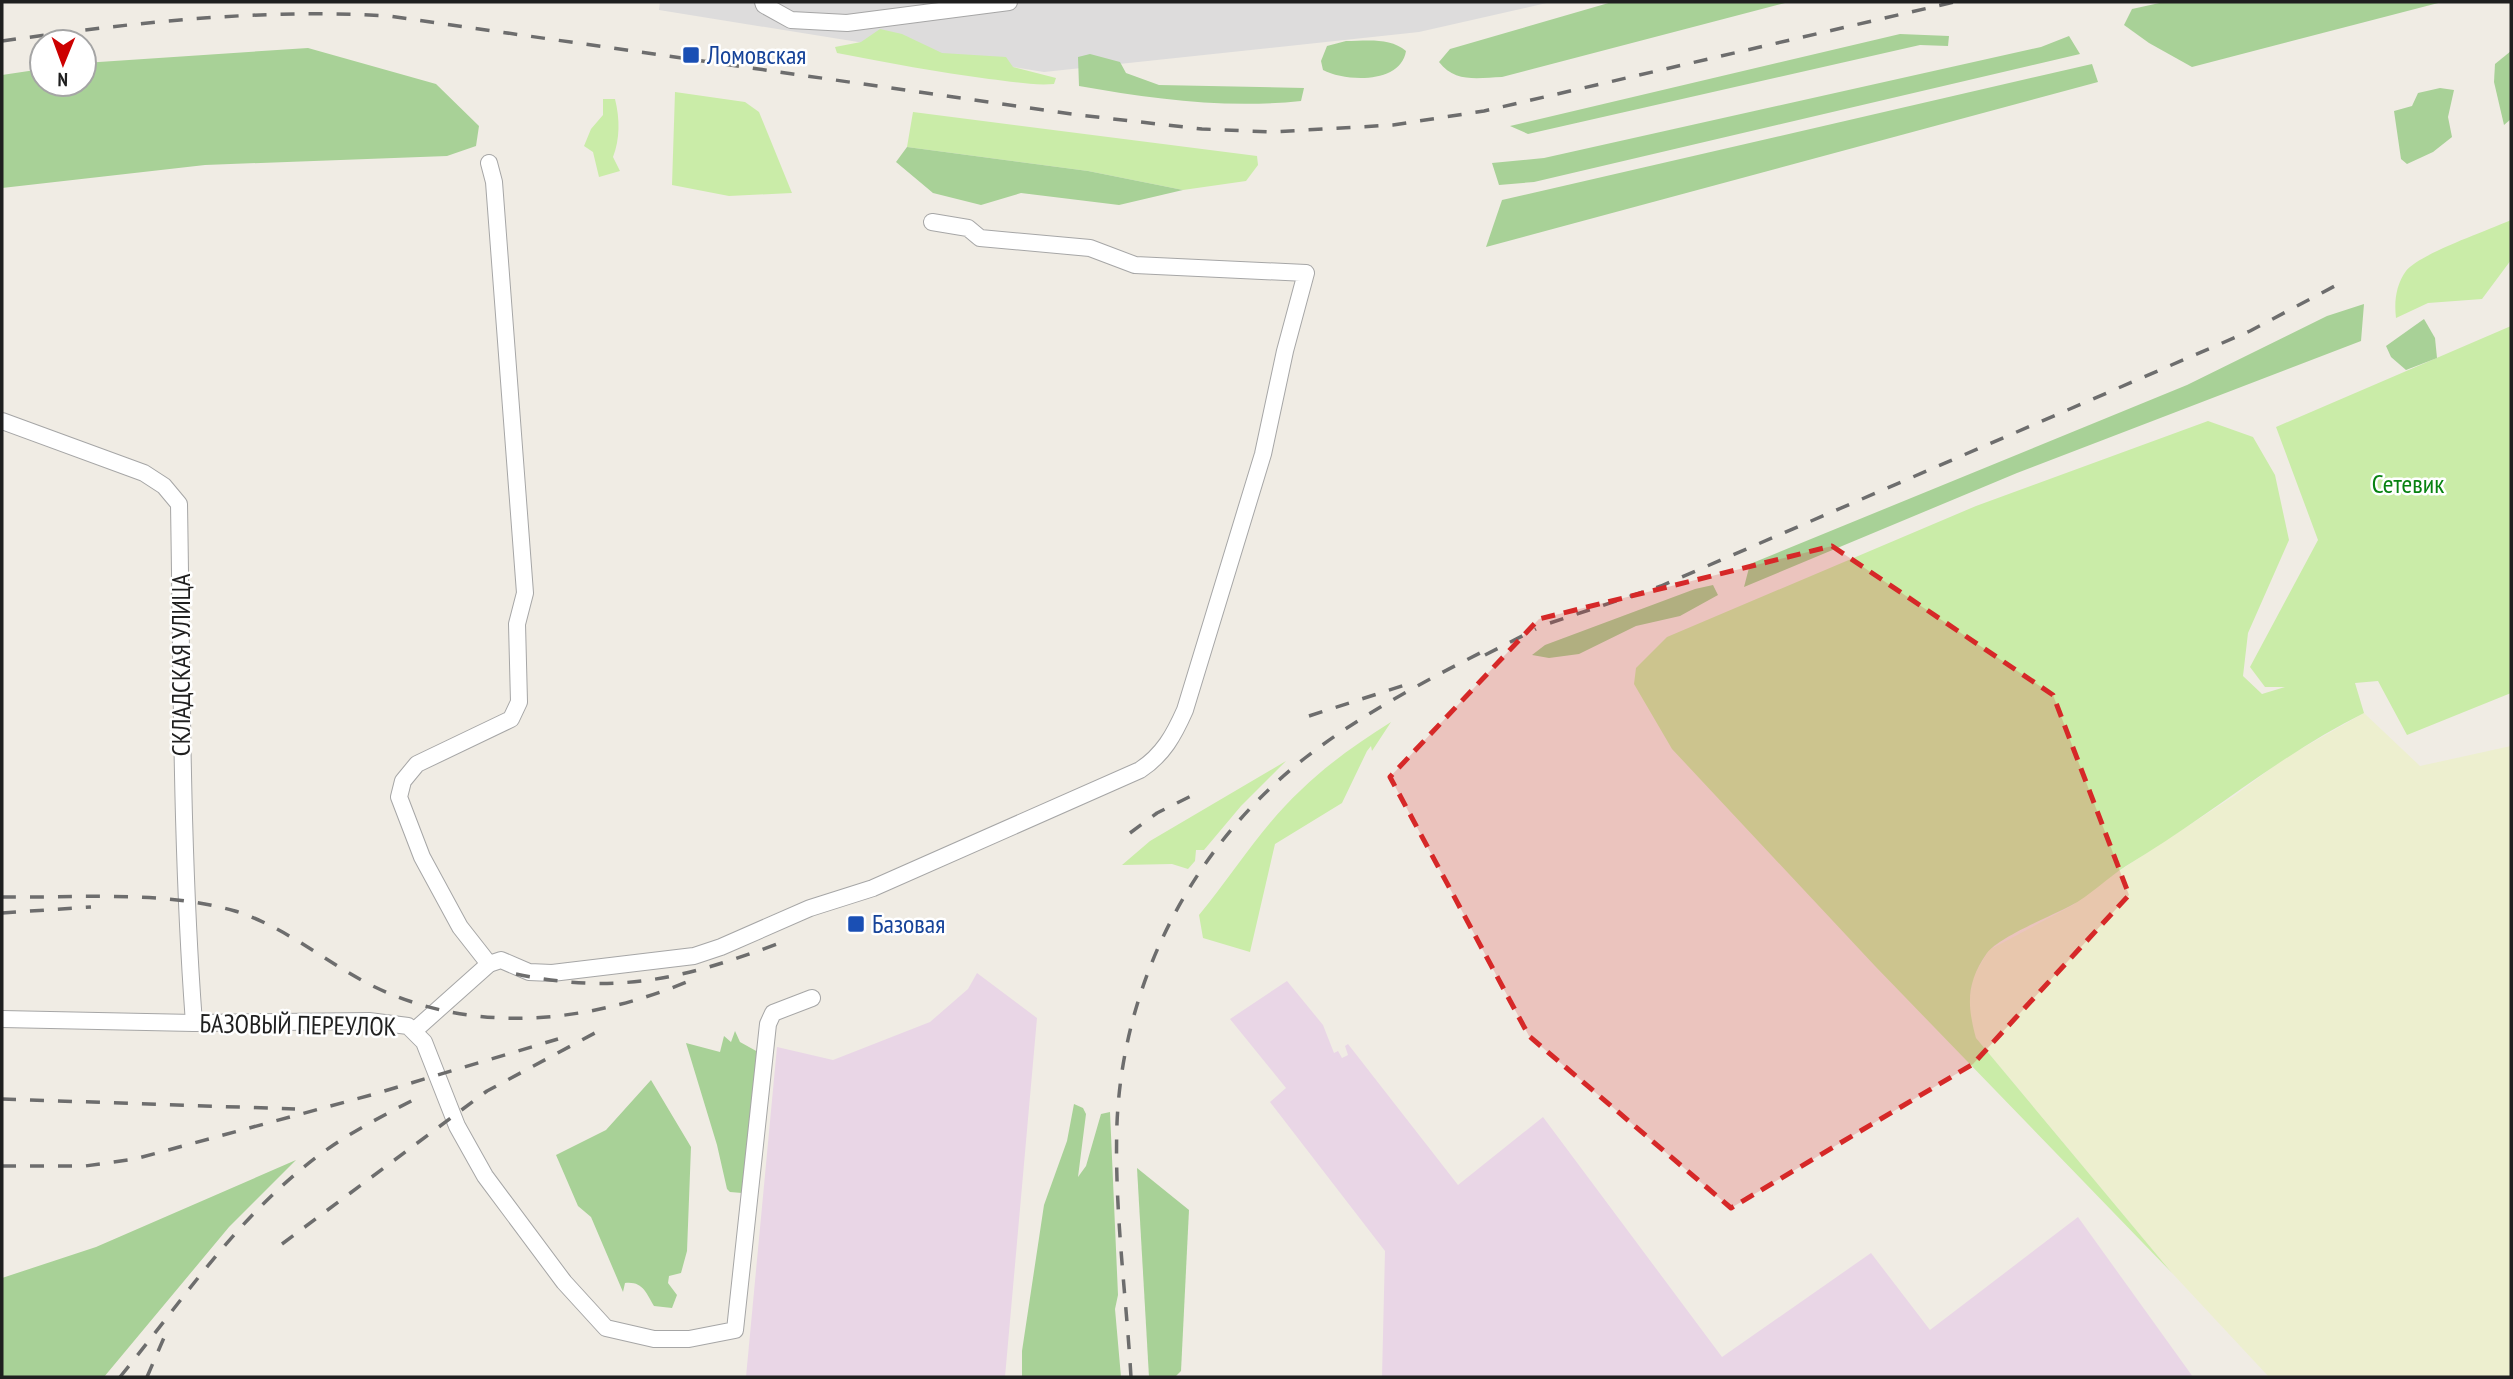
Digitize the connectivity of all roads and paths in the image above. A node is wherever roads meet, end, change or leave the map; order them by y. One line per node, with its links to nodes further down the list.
1 (763, 2): 2 (street)
2 (1009, 2)
3 (489, 163): 6 (street)
4 (932, 222): 6 (street)
5 (2, 421): 9 (street, СКЛАДСКАЯ УЛИЦА)
6 (489, 964): 10 (street)
7 (812, 998): 10 (street, БАЗОВЫЙ ПЕРЕУЛОК)
8 (2, 1019): 9 (street, БАЗОВЫЙ ПЕРЕУЛОК)
9 (194, 1023): 10 (street, БАЗОВЫЙ ПЕРЕУЛОК)
10 (415, 1030)

